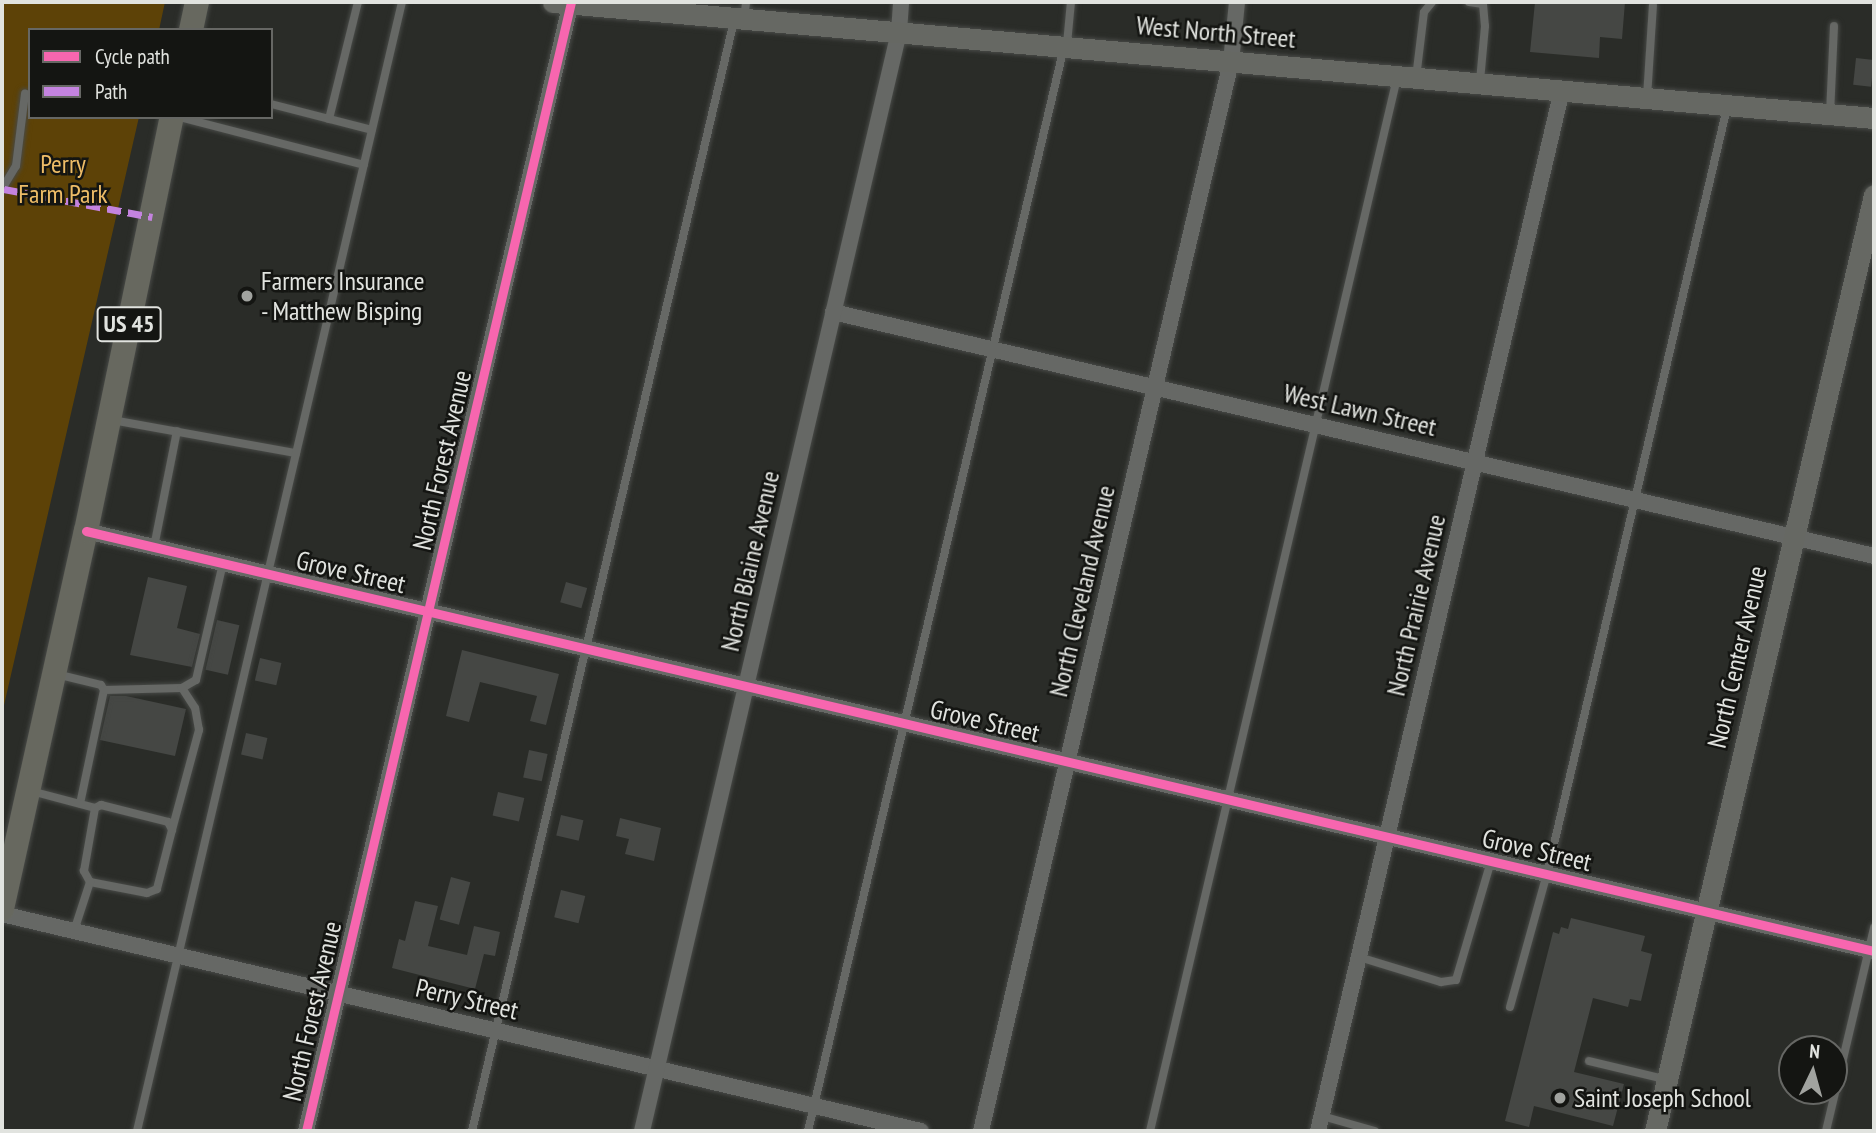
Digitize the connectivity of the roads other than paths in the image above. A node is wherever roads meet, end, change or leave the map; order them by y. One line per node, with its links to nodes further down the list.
1 (197, 2): 13 (main road)
2 (358, 2): 28 (lane)
3 (402, 2): 29 (lane)
4 (565, 2): 11 (main road, West North Street); 48 (street, North Forest Avenue)
5 (901, 2): 14 (street, North Blaine Avenue)
6 (1071, 2): 15 (lane)
7 (1237, 2): 16 (street, North Cleveland Avenue)
8 (1432, 2): 17 (lane)
9 (1469, 2): 18 (lane)
10 (1653, 5): 21 (lane)
11 (741, 13): 14 (main road, West North Street); 49 (lane)
12 (1834, 26): 24 (lane)
13 (191, 28)
14 (899, 32): 15 (main road, West North Street); 33 (street, North Blaine Avenue)
15 (1065, 47): 16 (main road, West North Street); 34 (lane)
16 (1231, 62): 17 (main road, West North Street); 35 (street, North Cleveland Avenue)
17 (1407, 77): 18 (main road, West North Street); 37 (lane)
18 (1480, 83): 19 (main road, West North Street)
19 (1562, 90): 21 (main road, West North Street); 40 (street, North Prairie Avenue)
20 (25, 94): 31 (lane)
21 (1647, 97): 23 (main road, West North Street)
22 (273, 105): 28 (lane)
23 (1728, 105): 24 (main road, West North Street); 41 (lane)
24 (1830, 114): 25 (main road, West North Street)
25 (1874, 118)
26 (172, 119): 36 (main road, US 45)
27 (187, 119): 30 (lane)
28 (329, 119): 29 (lane)
29 (372, 130): 30 (lane)
30 (364, 165): 39 (lane)
31 (2, 189)
32 (1874, 195): 43 (main road, North Center Avenue)
33 (833, 312): 34 (street, West Lawn Street); 51 (street, North Blaine Avenue)
34 (993, 349): 35 (street, West Lawn Street); 54 (lane)
35 (1155, 387): 37 (street, West Lawn Street); 55 (street, North Cleveland Avenue)
36 (110, 419): 38 (lane); 42 (main road, US 45)
37 (1316, 424): 40 (street, West Lawn Street); 57 (lane)
38 (177, 431): 39 (lane); 44 (lane)
39 (296, 453): 47 (lane)
40 (1475, 462): 41 (street, West Lawn Street); 61 (street, North Prairie Avenue)
41 (1635, 500): 43 (street, West Lawn Street); 63 (lane)
42 (86, 531): 44 (street, Grove Street); 50 (main road, US 45)
43 (1794, 537): 45 (street, West Lawn Street); 66 (main road, North Center Avenue)
44 (154, 547): 46 (street, Grove Street)
45 (1874, 556)
46 (223, 563): 47 (street, Grove Street); 52 (lane)
47 (268, 574): 48 (street, Grove Street); 70 (lane)
48 (428, 611): 49 (street, Grove Street); 72 (street, North Forest Avenue)
49 (585, 649): 51 (street, Grove Street); 74 (lane)
50 (54, 674): 53 (lane); 56 (main road, US 45)
51 (746, 686): 54 (street, Grove Street); 76 (street, North Blaine Avenue)
52 (182, 688): 53 (lane); 60 (lane)
53 (104, 690): 58 (lane)
54 (904, 723): 55 (street, Grove Street); 78 (lane)
55 (1067, 761): 57 (street, Grove Street); 86 (street, North Cleveland Avenue)
56 (28, 790): 58 (lane); 65 (main road, US 45)
57 (1227, 799): 61 (street, Grove Street); 87 (lane)
58 (80, 804): 59 (lane)
59 (95, 808): 60 (lane); 64 (lane)
60 (172, 830): 64 (lane)
61 (1387, 836): 62 (street, Grove Street); 71 (street, North Prairie Avenue)
62 (1491, 861): 63 (street, Grove Street); 71 (lane)
63 (1546, 874): 66 (street, Grove Street); 73 (lane)
64 (90, 881): 68 (lane)
65 (2, 911): 68 (street, Perry Street)
66 (1706, 911): 69 (street, Grove Street); 77 (main road, North Center Avenue)
67 (1874, 928): 69 (lane)
68 (74, 931): 70 (street, Perry Street)
69 (1872, 950): 90 (lane)
70 (178, 955): 72 (street, Perry Street); 80 (lane)
71 (1359, 957): 79 (street, North Prairie Avenue)
72 (338, 993): 74 (street, Perry Street); 81 (street, North Forest Avenue)
73 (1510, 1007)
74 (495, 1031): 76 (street, Perry Street); 82 (lane)
75 (1589, 1061): 77 (lane)
76 (657, 1069): 78 (street, Perry Street); 83 (street, North Blaine Avenue)
77 (1667, 1080): 89 (main road, North Center Avenue)
78 (814, 1106): 84 (lane); 85 (street, Perry Street)
79 (1320, 1124): 88 (lane)
80 (137, 1131)
81 (306, 1131)
82 (472, 1131)
83 (642, 1131)
84 (808, 1131)
85 (921, 1131)
86 (981, 1131)
87 (1150, 1131)
88 (1375, 1131)
89 (1655, 1131)
90 (1826, 1131)

